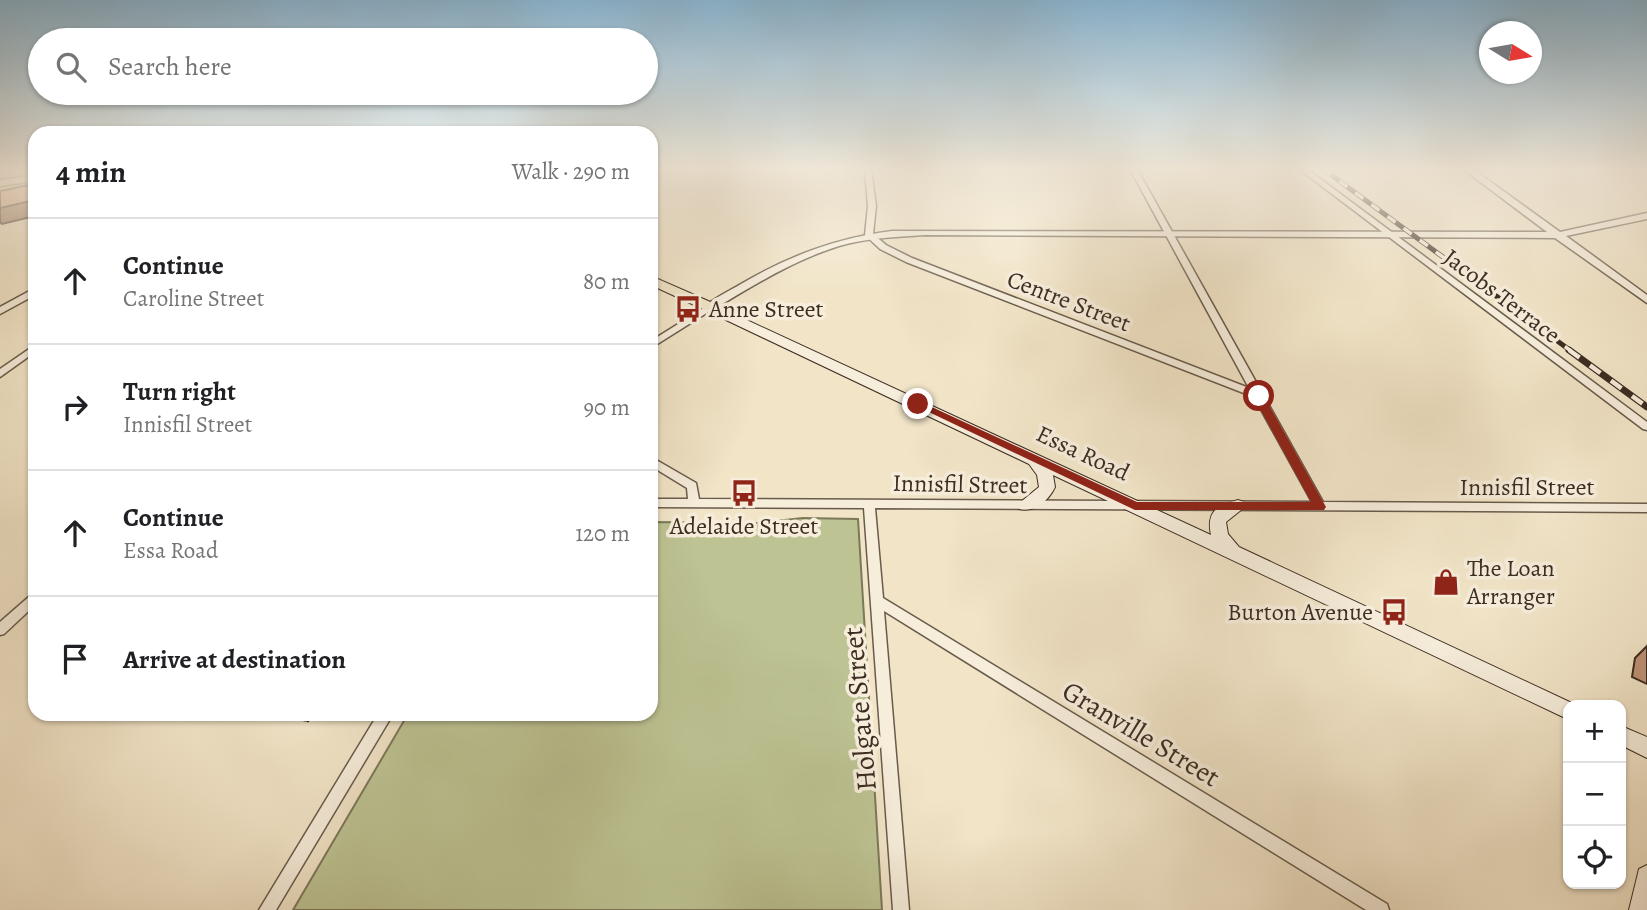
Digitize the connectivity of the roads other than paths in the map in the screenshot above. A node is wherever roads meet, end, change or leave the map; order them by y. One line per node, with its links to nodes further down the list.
1 (871, 211): 8 (street)
2 (1157, 211): 6 (street)
3 (1360, 211): 7 (street, Jacobs Terrace)
4 (1526, 211): 9 (street)
5 (1647, 216): 9 (street)
6 (1169, 233): 7 (street); 8 (street); 18 (street)
7 (1389, 233): 9 (street); 19 (street, Jacobs Terrace)
8 (869, 235): 13 (street); 18 (street, Centre Street)
9 (1558, 235): 12 (street)
10 (658, 283): 13 (main road, Essa Road)
11 (28, 295): 14 (street)
12 (1647, 299)
13 (710, 307): 15 (street); 20 (main road, Essa Road)
14 (0, 312)
15 (658, 340)
16 (28, 353): 17 (street)
17 (0, 374)
18 (1259, 396): 28 (street)
19 (1647, 427)
20 (1033, 458): 25 (main road); 26 (main road, Essa Road)
21 (658, 465): 23 (street)
22 (658, 503): 23 (street, Innisfil Street)
23 (694, 503): 24 (street, Innisfil Street)
24 (869, 504): 25 (street, Innisfil Street); 31 (street, Holgate Street)
25 (1024, 505): 26 (street, Innisfil Street)
26 (1135, 506): 27 (street, Innisfil Street); 30 (main road, Essa Road)
27 (1238, 506): 28 (street, Innisfil Street); 30 (main road)
28 (1320, 507): 29 (street, Innisfil Street)
29 (1647, 508)
30 (1234, 553): 34 (main road, Essa Road)
31 (876, 600): 40 (street, Holgate Street); 41 (street, Granville Street)
32 (28, 604): 33 (street)
33 (0, 630)
34 (1563, 708)
35 (382, 721): 39 (street)
36 (1626, 738): 37 (main road)
37 (1647, 748)
38 (1647, 877): 42 (main road)
39 (267, 910)
40 (901, 910)
41 (1381, 910)
42 (1641, 910)

